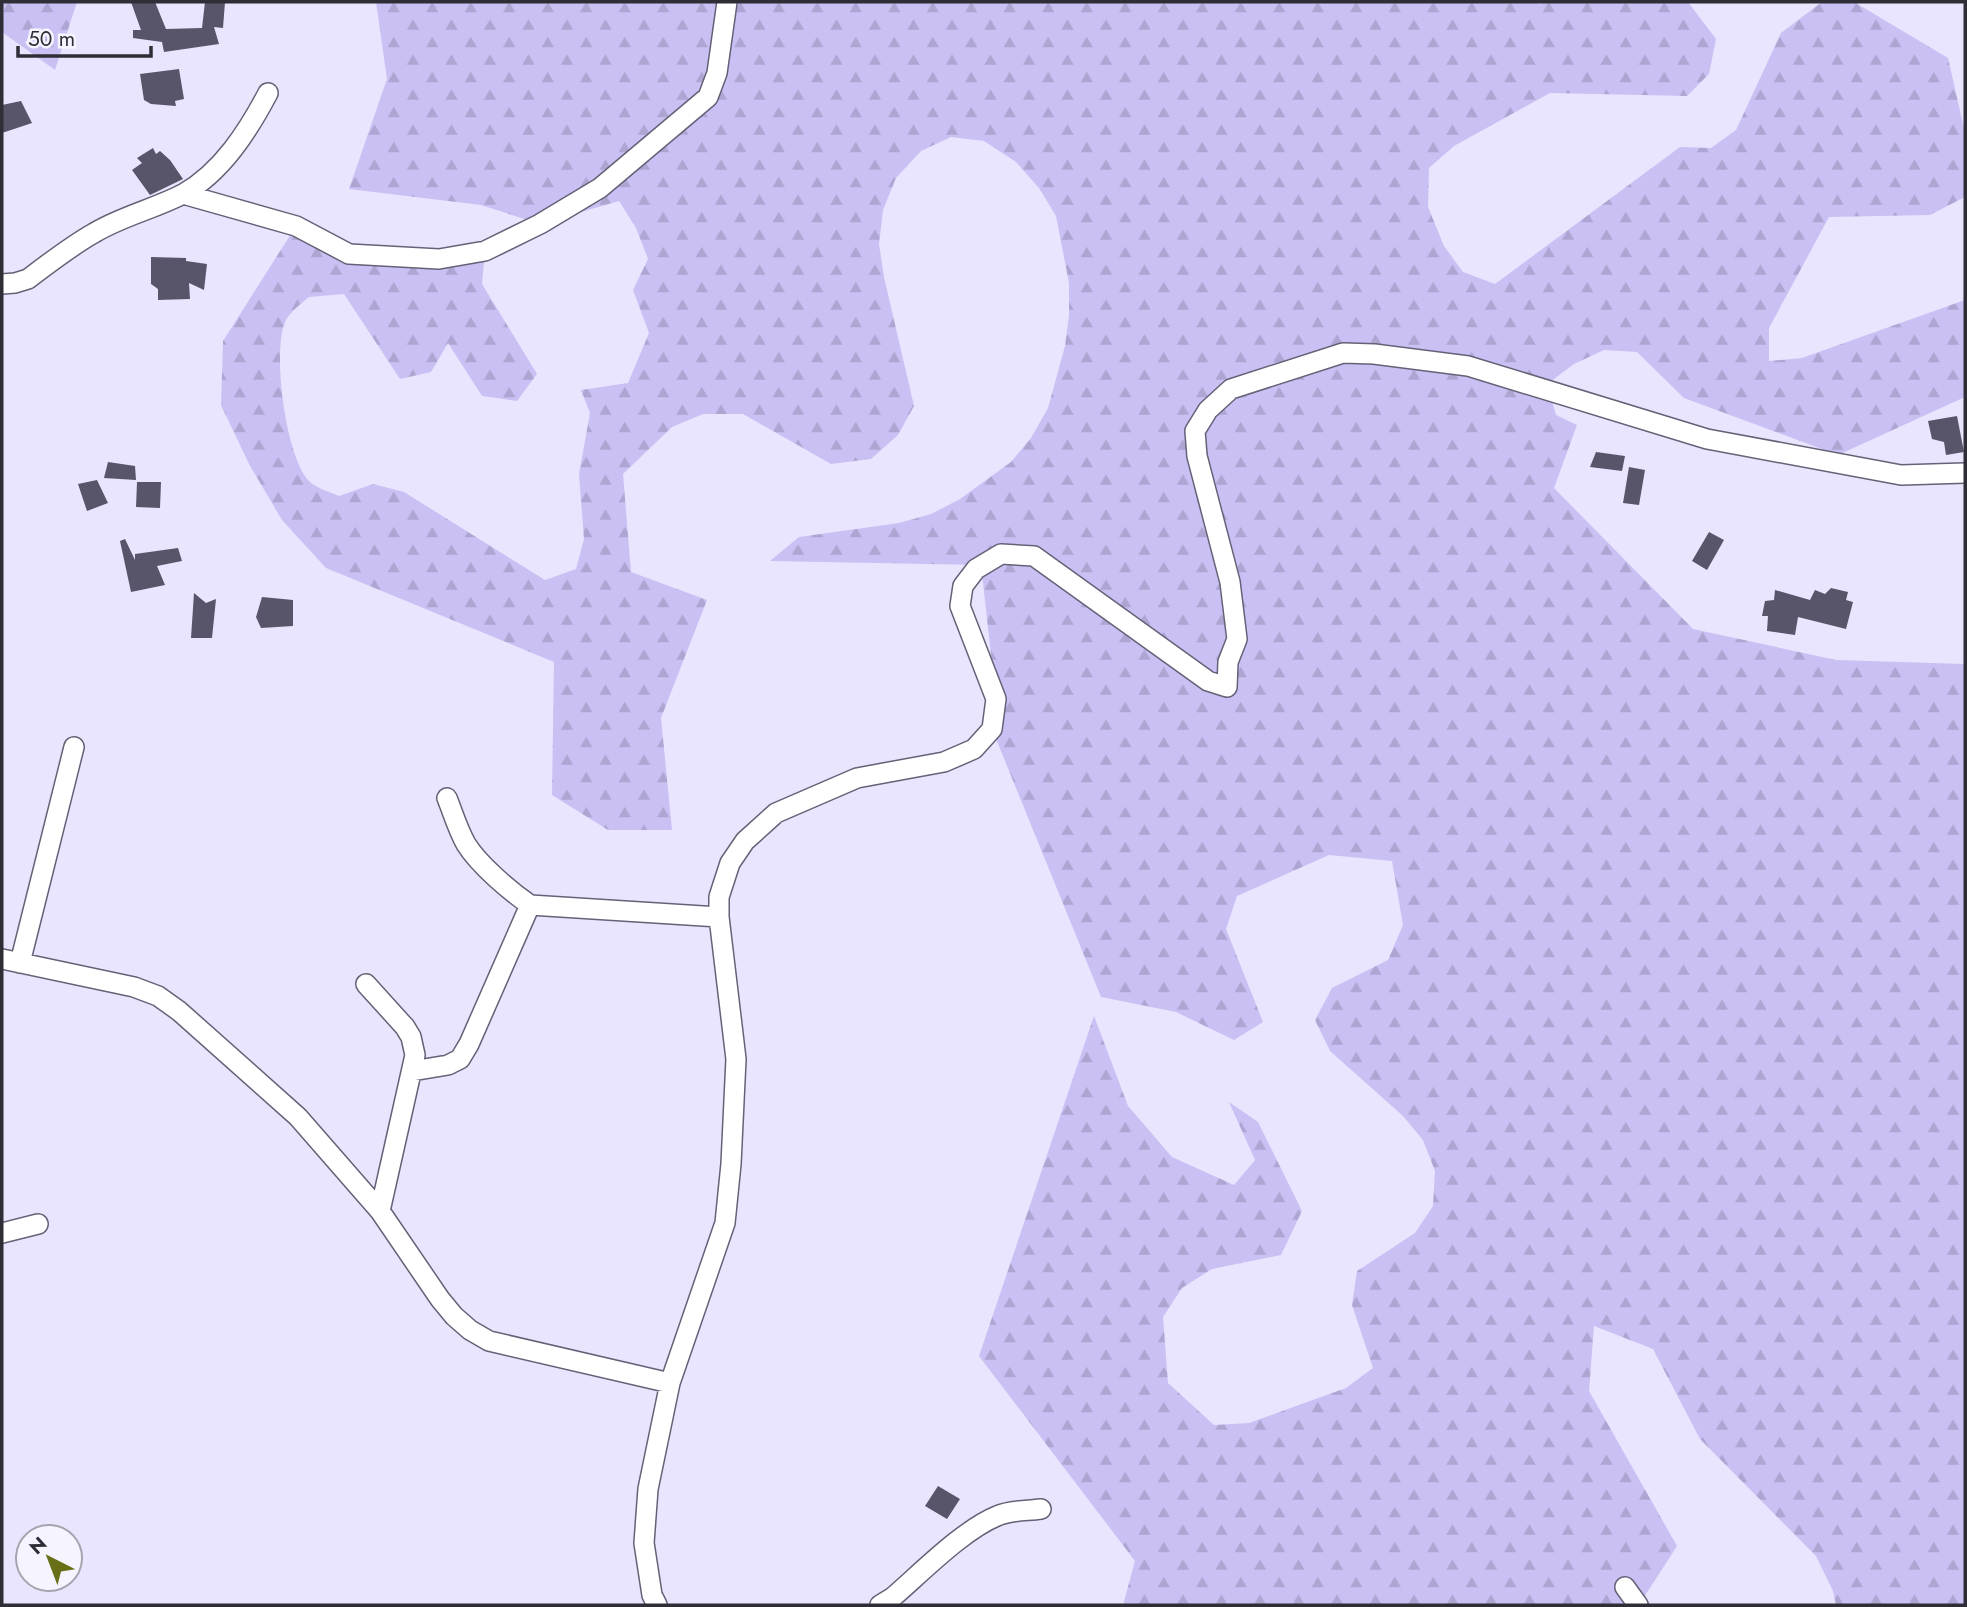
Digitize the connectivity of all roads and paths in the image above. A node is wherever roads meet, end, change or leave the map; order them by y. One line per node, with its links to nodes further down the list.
1 (727, 2): 3 (street)
2 (268, 93): 3 (street)
3 (183, 194): 4 (street)
4 (2, 284)
5 (1965, 473): 9 (street)
6 (74, 747): 10 (street)
7 (447, 798): 8 (street)
8 (530, 905): 9 (street); 12 (street)
9 (719, 917): 16 (street)
10 (11, 961): 13 (street)
11 (366, 984): 12 (street)
12 (411, 1071): 13 (street)
13 (380, 1211): 16 (street)
14 (38, 1224): 15 (street)
15 (2, 1233)
16 (670, 1383): 19 (street)
17 (1041, 1509): 20 (street)
18 (1625, 1587): 21 (street)
19 (657, 1605)
20 (880, 1605)
21 (1638, 1605)

